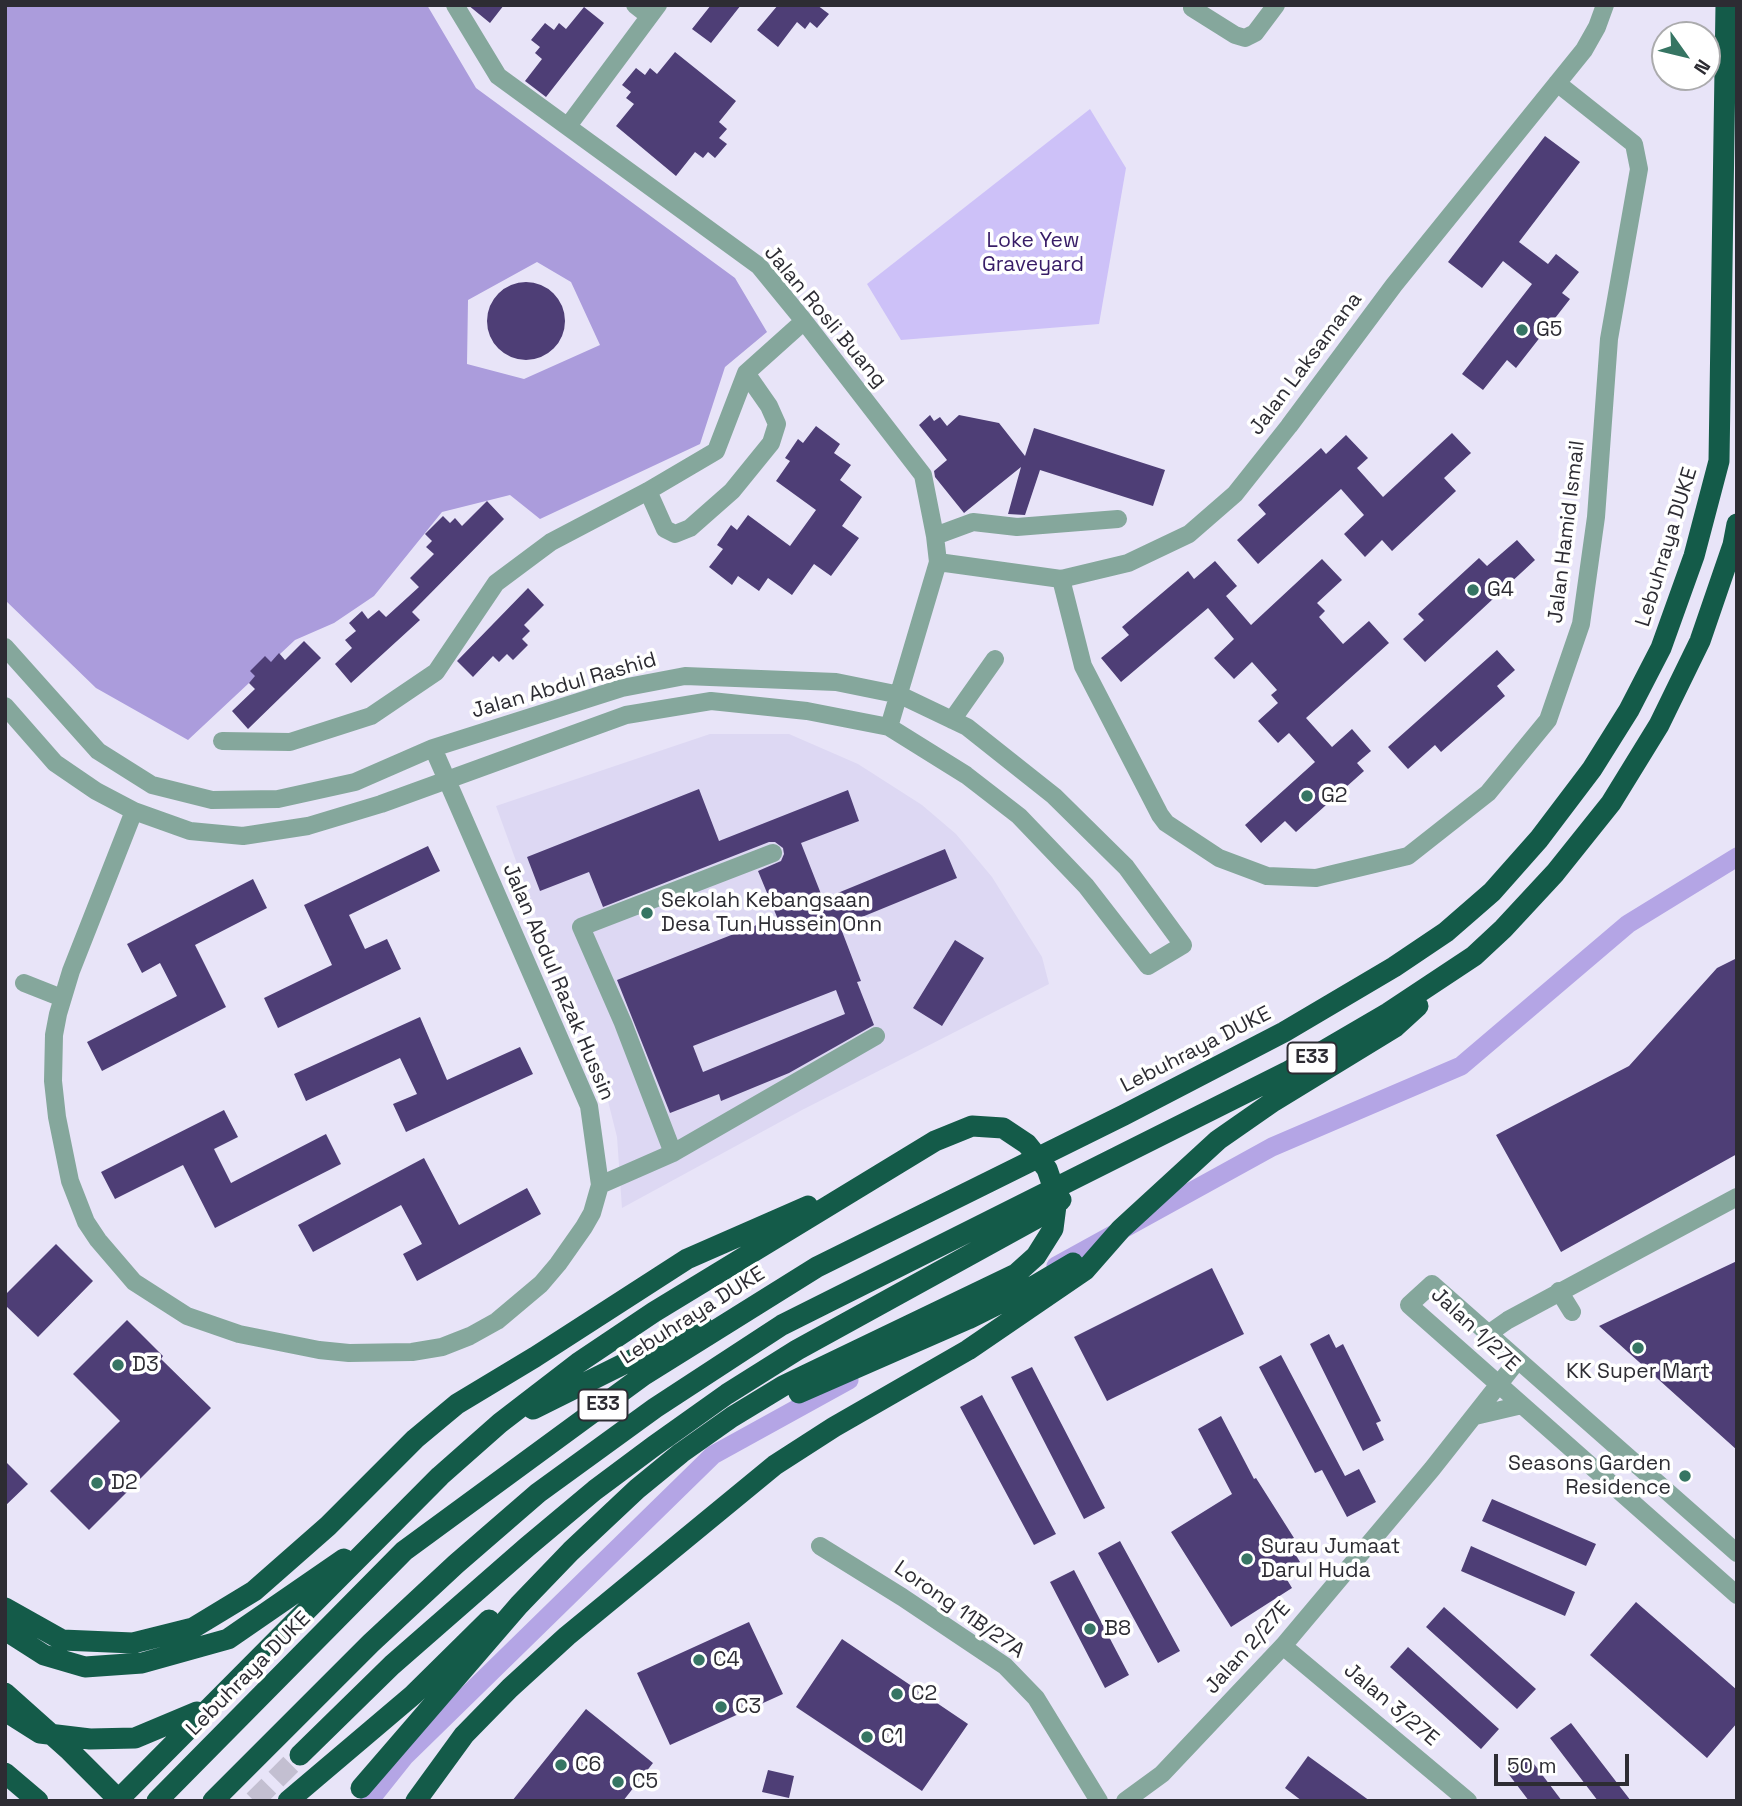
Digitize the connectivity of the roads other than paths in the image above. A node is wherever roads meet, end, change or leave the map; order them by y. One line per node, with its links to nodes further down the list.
1 (455, 5): 8 (street, Jalan Rosli Buang)
2 (1276, 5): 5 (street)
3 (1605, 5): 7 (street, Jalan Laksamana)
4 (1726, 5): 38 (highway, Lebuhraya DUKE / E33)
5 (1192, 8)
6 (647, 9): 8 (street)
7 (1557, 83): 16 (street, Jalan Laksamana); 16 (street, Jalan Hamid Ismail)
8 (568, 126): 9 (street, Jalan Rosli Buang)
9 (804, 321): 10 (street); 14 (street, Jalan Rosli Buang)
10 (746, 373): 11 (street); 11 (street)
11 (648, 491): 23 (street)
12 (1118, 519): 14 (street)
13 (1737, 524): 28 (highway, E33)
14 (935, 536): 15 (street, Jalan Rosli Buang)
15 (938, 562): 16 (street, Jalan Laksamana); 19 (street, Jalan Rosli Buang)
16 (1061, 579)
17 (5, 647): 24 (street, Jalan Abdul Rashid)
18 (995, 659): 21 (street)
19 (900, 695): 21 (street, Jalan Abdul Rashid); 22 (street, Jalan Rosli Buang); 24 (street, Jalan Abdul Rashid)
20 (5, 706): 26 (street, Jalan Abdul Rashid)
21 (952, 720): 22 (street, Jalan Abdul Rashid)
22 (889, 727): 25 (street, Jalan Abdul Rashid)
23 (222, 741)
24 (433, 748): 25 (street, Jalan Abdul Razak Hussin)
25 (446, 779): 26 (street, Jalan Abdul Rashid); 35 (street, Jalan Abdul Razak Hussin)
26 (134, 811): 30 (street, Jalan Abdul Razak Hussin)
27 (773, 853): 33 (street)
28 (1474, 956): 32 (highway, E33); 37 (highway)
29 (24, 983): 30 (street)
30 (62, 998): 35 (street, Jalan Abdul Razak Hussin)
31 (876, 1036): 33 (street)
32 (1141, 1143): 53 (highway); 64 (highway, E33)
33 (673, 1153): 35 (street)
34 (884, 1173): 49 (highway); 52 (highway); 62 (highway)
35 (600, 1185)
36 (1737, 1197): 39 (street)
37 (1121, 1229): 60 (highway); 66 (highway)
38 (817, 1267): 48 (highway); 63 (highway, Lebuhraya DUKE / E33)
39 (1559, 1291): 40 (street); 41 (street)
40 (1572, 1312)
41 (1488, 1334): 42 (street, Jalan 1/27E); 43 (street, Jalan 1/27E)
42 (1518, 1360): 44 (street, Jalan 2/27E); 50 (street, Jalan 1/27E)
43 (1479, 1367): 44 (street, Jalan 1/27E); 46 (street)
44 (1499, 1385): 45 (street, Jalan 1/27E); 46 (street, Jalan 2/27E)
45 (1522, 1405): 46 (street); 51 (street, Jalan 1/27E)
46 (1475, 1416): 55 (street, Jalan 2/27E)
47 (820, 1546): 67 (street, Lorong 11B/27A)
48 (362, 1547): 54 (highway); 57 (highway)
49 (571, 1551): 60 (highway); 65 (highway)
50 (1737, 1553)
51 (1737, 1595)
52 (5, 1608)
53 (450, 1616): 58 (highway); 65 (highway)
54 (5, 1630)
55 (1283, 1646): 68 (street, Jalan 2/27E); 69 (street, Jalan 3/27E)
56 (5, 1693): 62 (highway)
57 (5, 1711)
58 (300, 1755)
59 (5, 1773): 61 (highway)
60 (356, 1794)
61 (38, 1801)
62 (119, 1801)
63 (157, 1801)
64 (213, 1801)
65 (290, 1801)
66 (416, 1801)
67 (1099, 1801)
68 (1125, 1801)
69 (1468, 1801)

